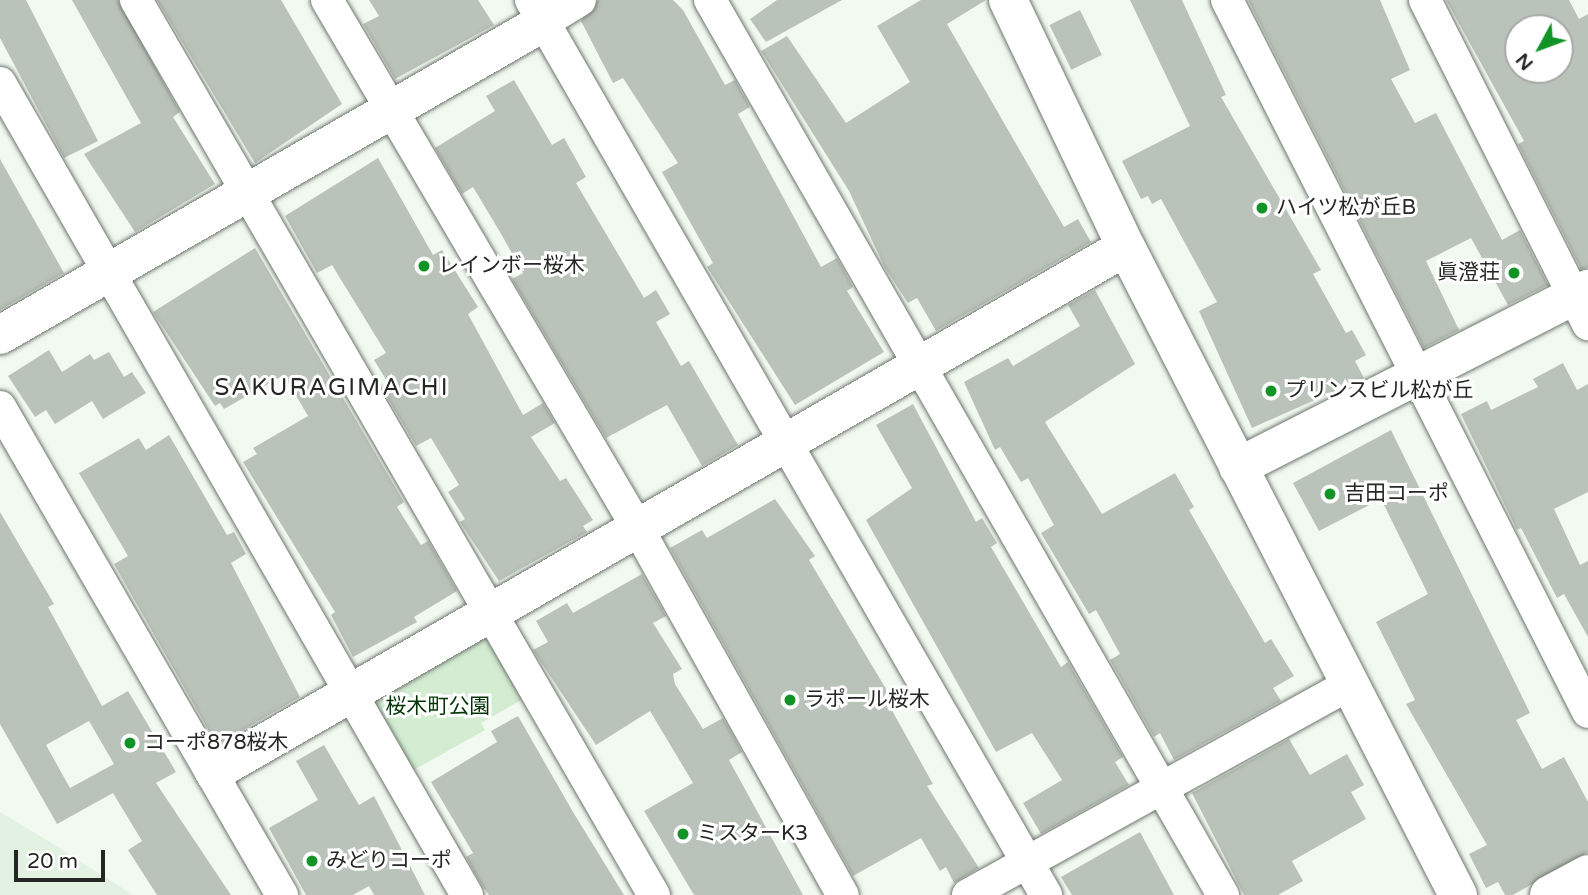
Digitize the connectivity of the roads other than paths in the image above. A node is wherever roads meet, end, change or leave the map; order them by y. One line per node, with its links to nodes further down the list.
1 (136, 0): 11 (street)
2 (327, 0): 10 (street)
3 (580, 0): 8 (street)
4 (710, 0): 16 (street)
5 (1227, 0): 17 (street)
6 (1425, 0): 14 (street)
7 (1010, 1): 12 (street)
8 (538, 11): 10 (street); 19 (street)
9 (0, 83): 13 (street)
10 (391, 108): 11 (street); 21 (street)
11 (248, 192): 13 (street); 22 (street)
12 (1126, 247): 16 (street); 20 (street)
13 (111, 272): 15 (street); 24 (street)
14 (1583, 303): 17 (street)
15 (0, 335)
16 (922, 366): 19 (street); 27 (street)
17 (1418, 377): 20 (street); 25 (street)
18 (0, 407): 26 (street)
19 (787, 439): 21 (street); 28 (street)
20 (1238, 467): 23 (street)
21 (637, 527): 22 (street); 33 (street)
22 (492, 611): 24 (street); 32 (street)
23 (1349, 685): 27 (street); 37 (street)
24 (351, 691): 26 (street); 31 (street)
25 (1588, 712)
26 (214, 772): 30 (street)
27 (1163, 789): 28 (street); 36 (street)
28 (1027, 863): 34 (street); 35 (street)
29 (1588, 874): 38 (street)
30 (282, 895)
31 (467, 895)
32 (654, 895)
33 (842, 895)
34 (968, 895)
35 (1046, 895)
36 (1223, 895)
37 (1458, 895)
38 (1549, 895)

